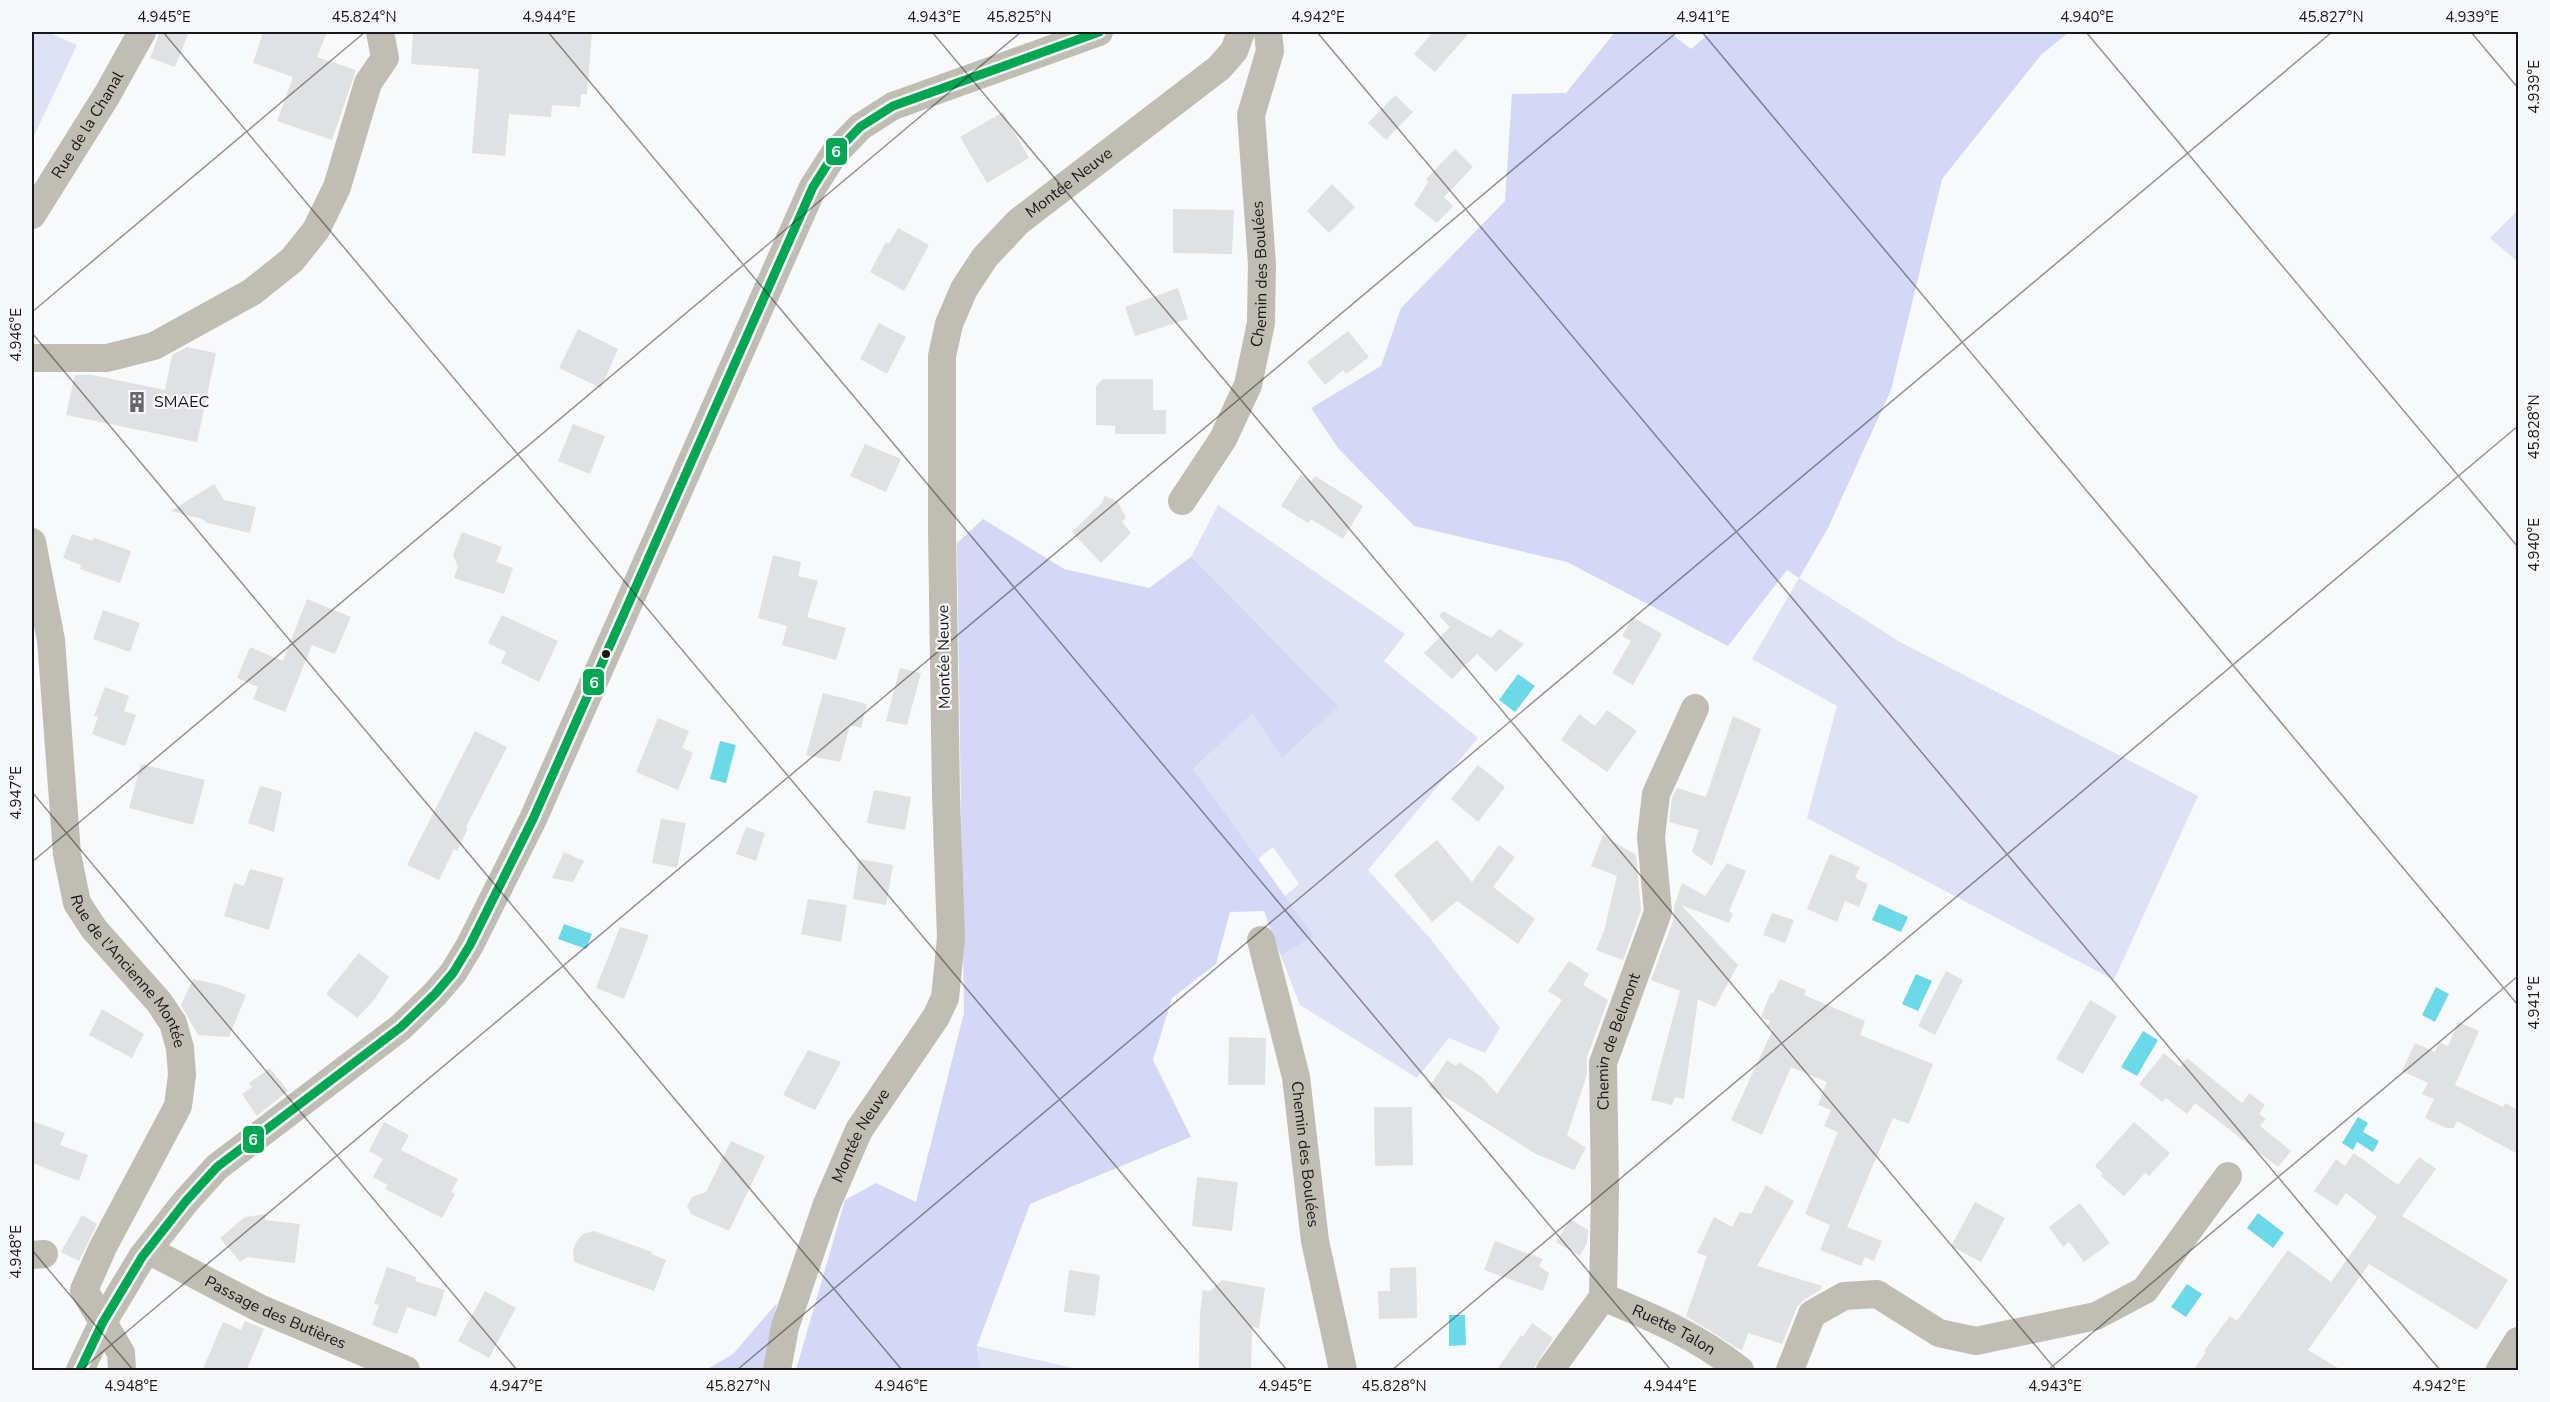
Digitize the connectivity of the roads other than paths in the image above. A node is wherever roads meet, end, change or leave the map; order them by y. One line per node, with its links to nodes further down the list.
1 (142, 32): 5 (street, Rue de la Chanal)
2 (380, 32): 6 (street)
3 (1099, 32): 12 (street)
4 (1248, 32): 7 (street, Chemin des Boulées); 19 (street, Montée Neuve)
5 (32, 215)
6 (32, 358)
7 (1182, 501)
8 (32, 542): 14 (street, Rue de l'Ancienne Montée)
9 (1695, 708): 13 (street, Chemin de Belmont)
10 (1261, 940): 20 (street, Chemin des Boulées)
11 (2228, 1176): 23 (street)
12 (148, 1250): 14 (street); 18 (street, Passage des Butières)
13 (1603, 1297): 21 (street); 22 (street, Ruette Talon)
14 (103, 1322): 16 (street); 17 (street, Rue de l'Ancienne Montée)
15 (2518, 1341): 24 (street)
16 (80, 1371)
17 (122, 1371)
18 (406, 1371)
19 (777, 1371)
20 (1343, 1371)
21 (1550, 1371)
22 (1740, 1371)
23 (1790, 1371)
24 (2500, 1371)

